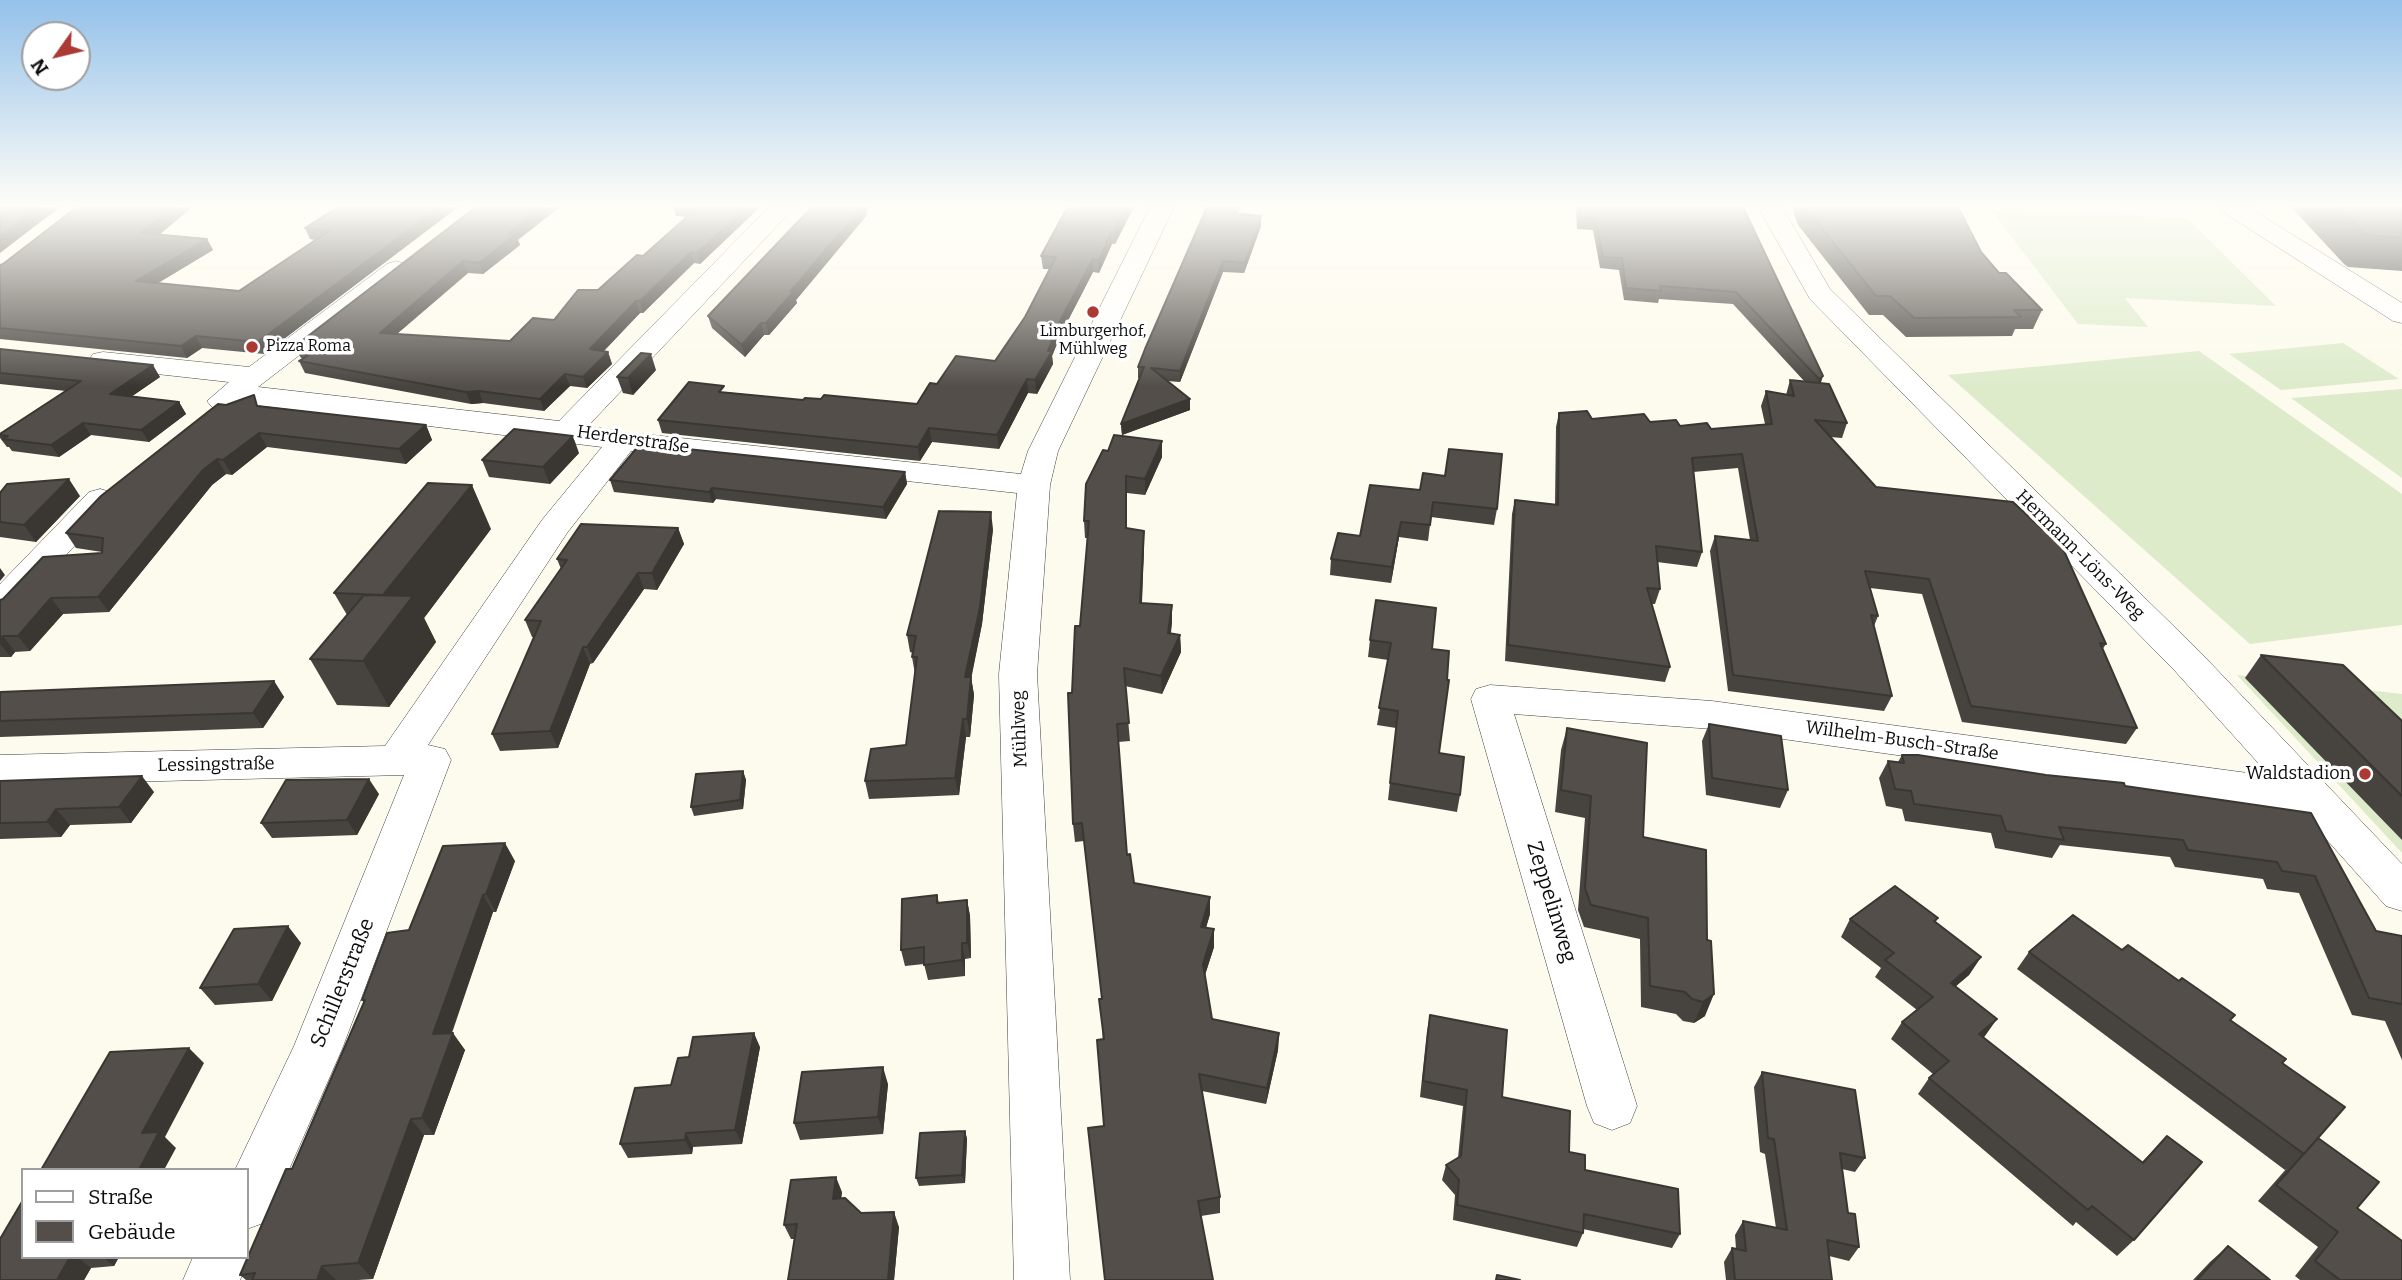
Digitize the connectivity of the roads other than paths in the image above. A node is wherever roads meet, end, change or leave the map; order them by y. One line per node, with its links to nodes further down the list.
1 (400, 267): 8 (street)
2 (725, 267): 10 (street)
3 (1133, 267): 13 (street, Mühlweg)
4 (1804, 267): 18 (street, Hermann-Löns-Weg)
5 (2325, 267): 6 (street)
6 (2402, 315)
7 (81, 358): 8 (street, Herderstraße)
8 (244, 385): 9 (street); 10 (street, Herderstraße)
9 (199, 419)
10 (566, 431): 11 (street, Herderstraße)
11 (623, 441): 13 (street, Herderstraße); 16 (street, Schillerstraße)
12 (124, 479): 14 (street)
13 (1034, 485): 24 (street, Mühlweg)
14 (0, 605)
15 (1490, 699): 18 (street, Wilhelm-Busch-Straße); 20 (street, Zeppelinweg)
16 (413, 760): 17 (street, Lessingstraße); 21 (street, Schillerstraße)
17 (0, 770)
18 (2313, 798): 19 (street, Hermann-Löns-Weg)
19 (2402, 893)
20 (1612, 1106)
21 (248, 1201)
22 (221, 1259): 23 (street)
23 (211, 1280)
24 (1042, 1280)

